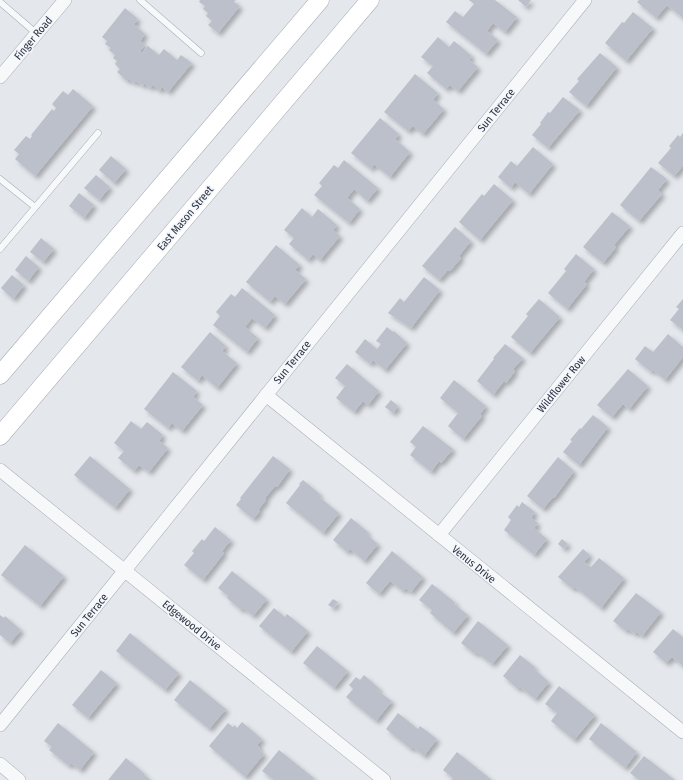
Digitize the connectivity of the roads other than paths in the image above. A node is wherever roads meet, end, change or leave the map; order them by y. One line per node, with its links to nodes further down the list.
1 (65, 0): 7 (street, Finger Road)
2 (140, 0): 8 (lane)
3 (320, 0): 15 (main road)
4 (370, 0): 17 (main road, East Mason Street)
5 (585, 0): 16 (street, Sun Terrace)
6 (0, 2): 7 (lane)
7 (37, 34): 9 (street, Finger Road)
8 (202, 53)
9 (0, 76)
10 (98, 133): 12 (lane)
11 (0, 179): 12 (lane)
12 (35, 207): 14 (lane)
13 (683, 233): 19 (street, Wildflower Row)
14 (0, 249)
15 (0, 375)
16 (266, 395): 19 (street, Venus Drive); 20 (street, Sun Terrace)
17 (0, 436)
18 (0, 470): 20 (street, Edgewood Drive)
19 (439, 535): 22 (street, Venus Drive)
20 (124, 571): 21 (street, Sun Terrace); 25 (street, Edgewood Drive)
21 (0, 725)
22 (683, 732)
23 (0, 764): 24 (street)
24 (19, 780)
25 (384, 780)

